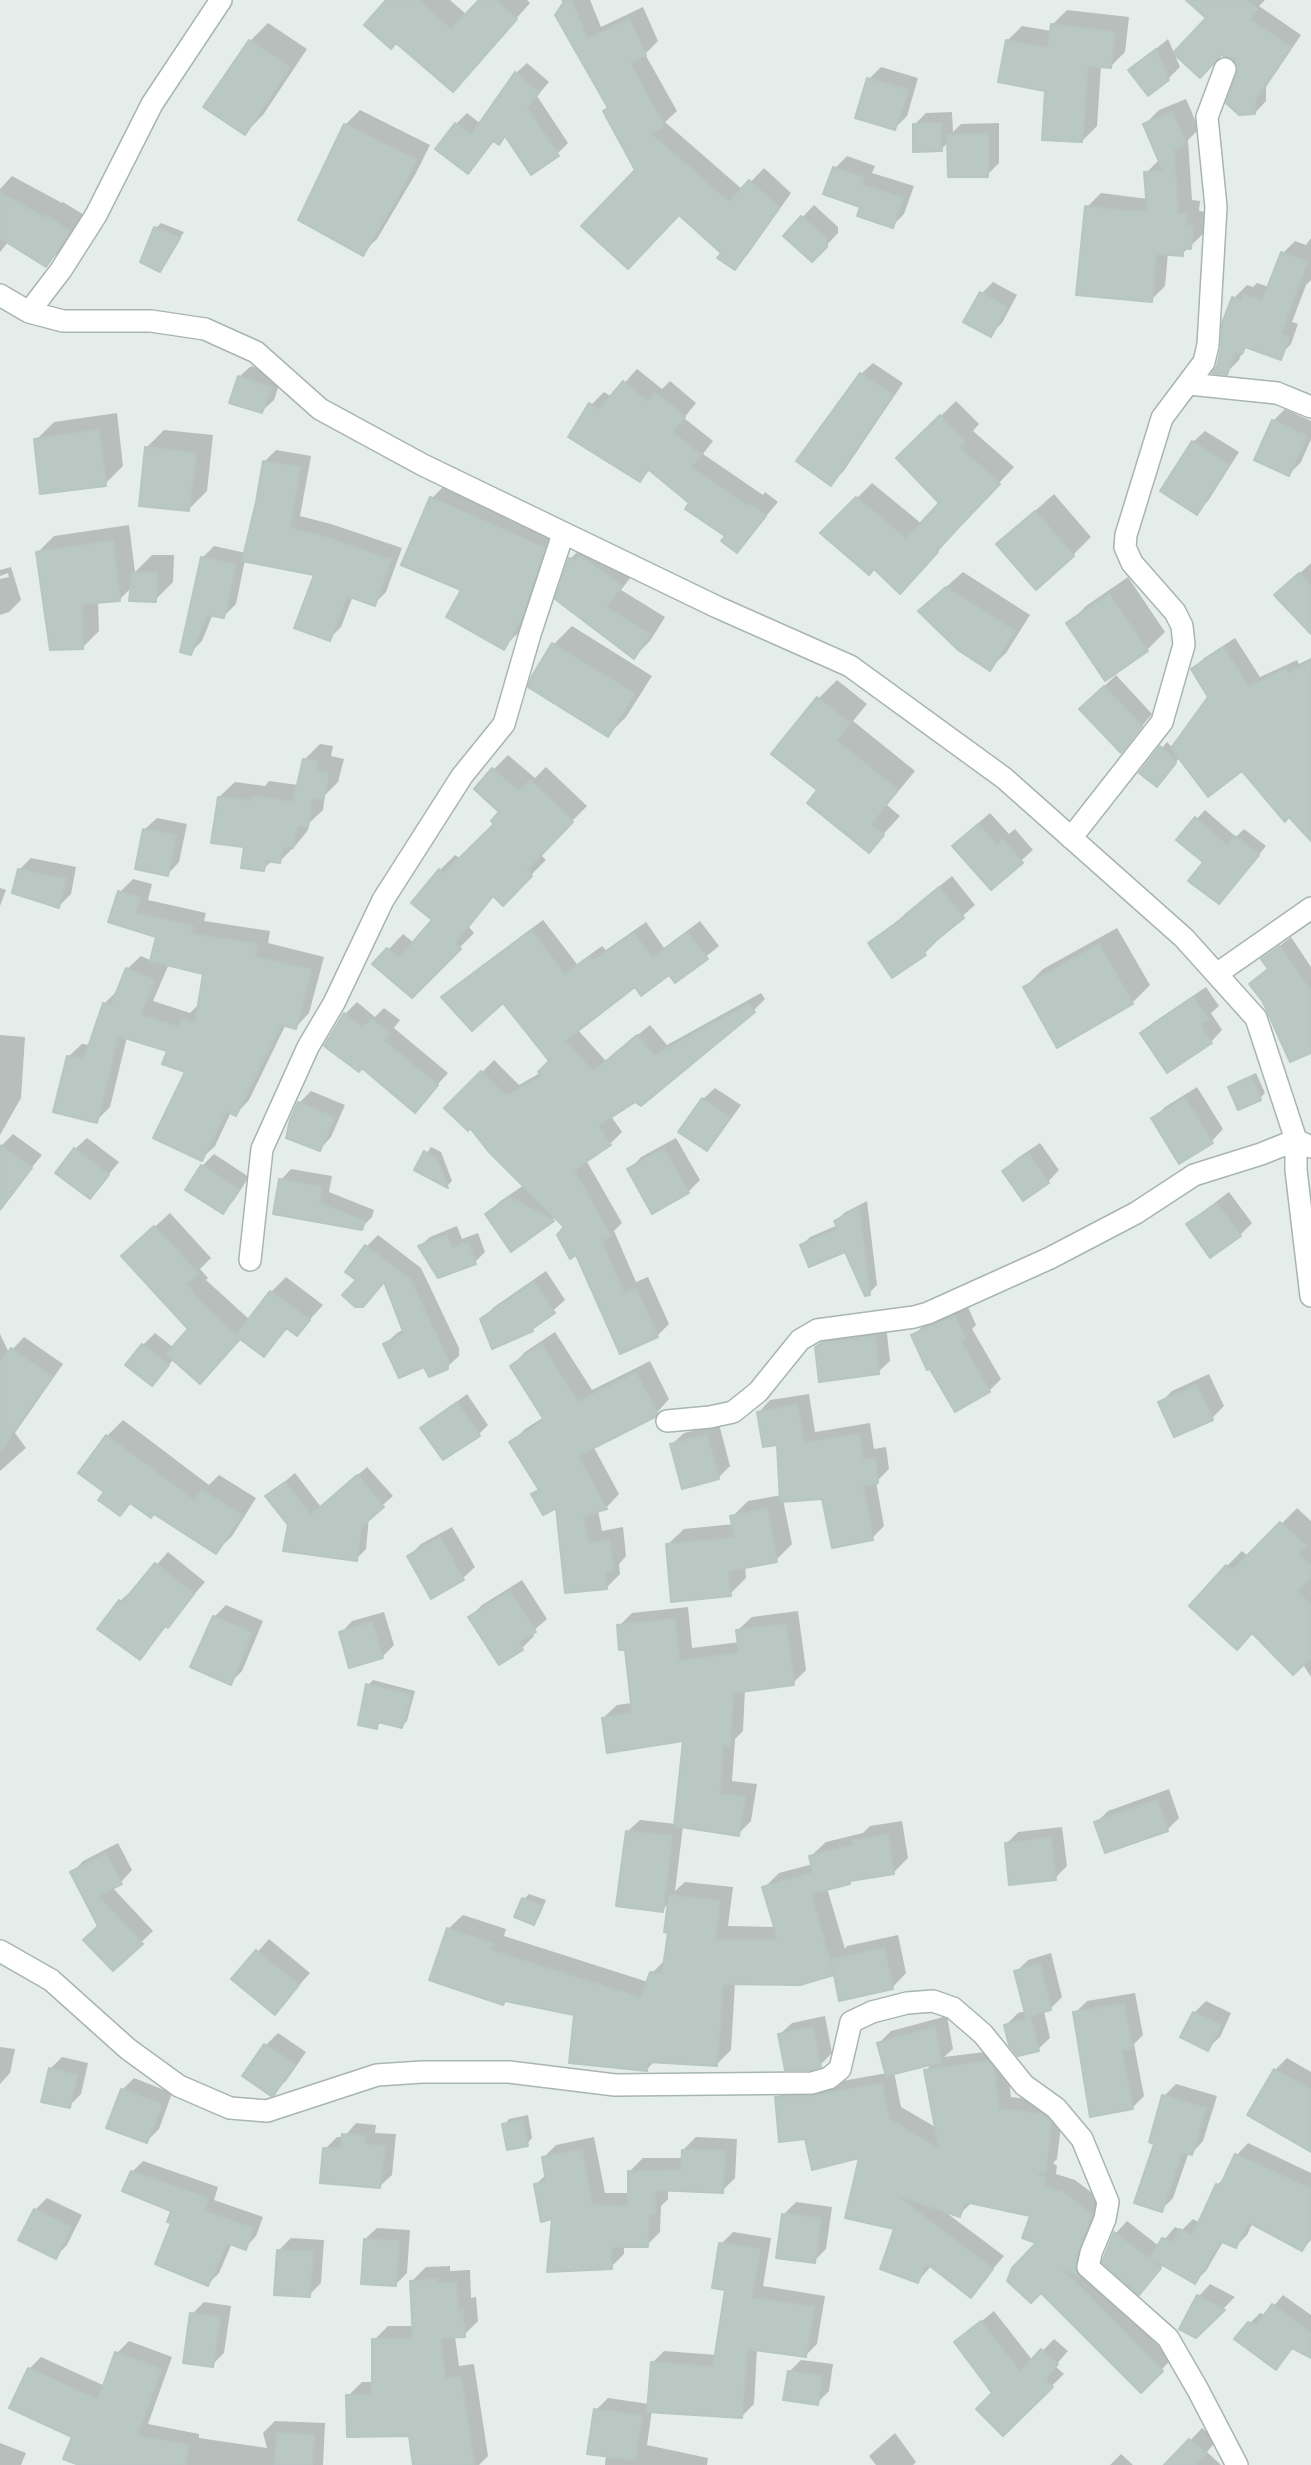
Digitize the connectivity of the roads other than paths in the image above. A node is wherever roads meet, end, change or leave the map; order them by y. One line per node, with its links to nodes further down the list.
1 (221, 0): 4 (street)
2 (1225, 69): 5 (street)
3 (0, 295): 4 (street)
4 (29, 312): 7 (street)
5 (1189, 384): 6 (street); 8 (street)
6 (1311, 407)
7 (563, 534): 8 (street); 12 (street)
8 (1071, 838): 10 (street)
9 (1311, 908): 10 (street)
10 (1218, 972): 11 (street)
11 (1304, 1143): 13 (street); 14 (street)
12 (250, 1260)
13 (1311, 1296)
14 (667, 1420)
15 (0, 1951): 16 (street)
16 (1237, 2465)

